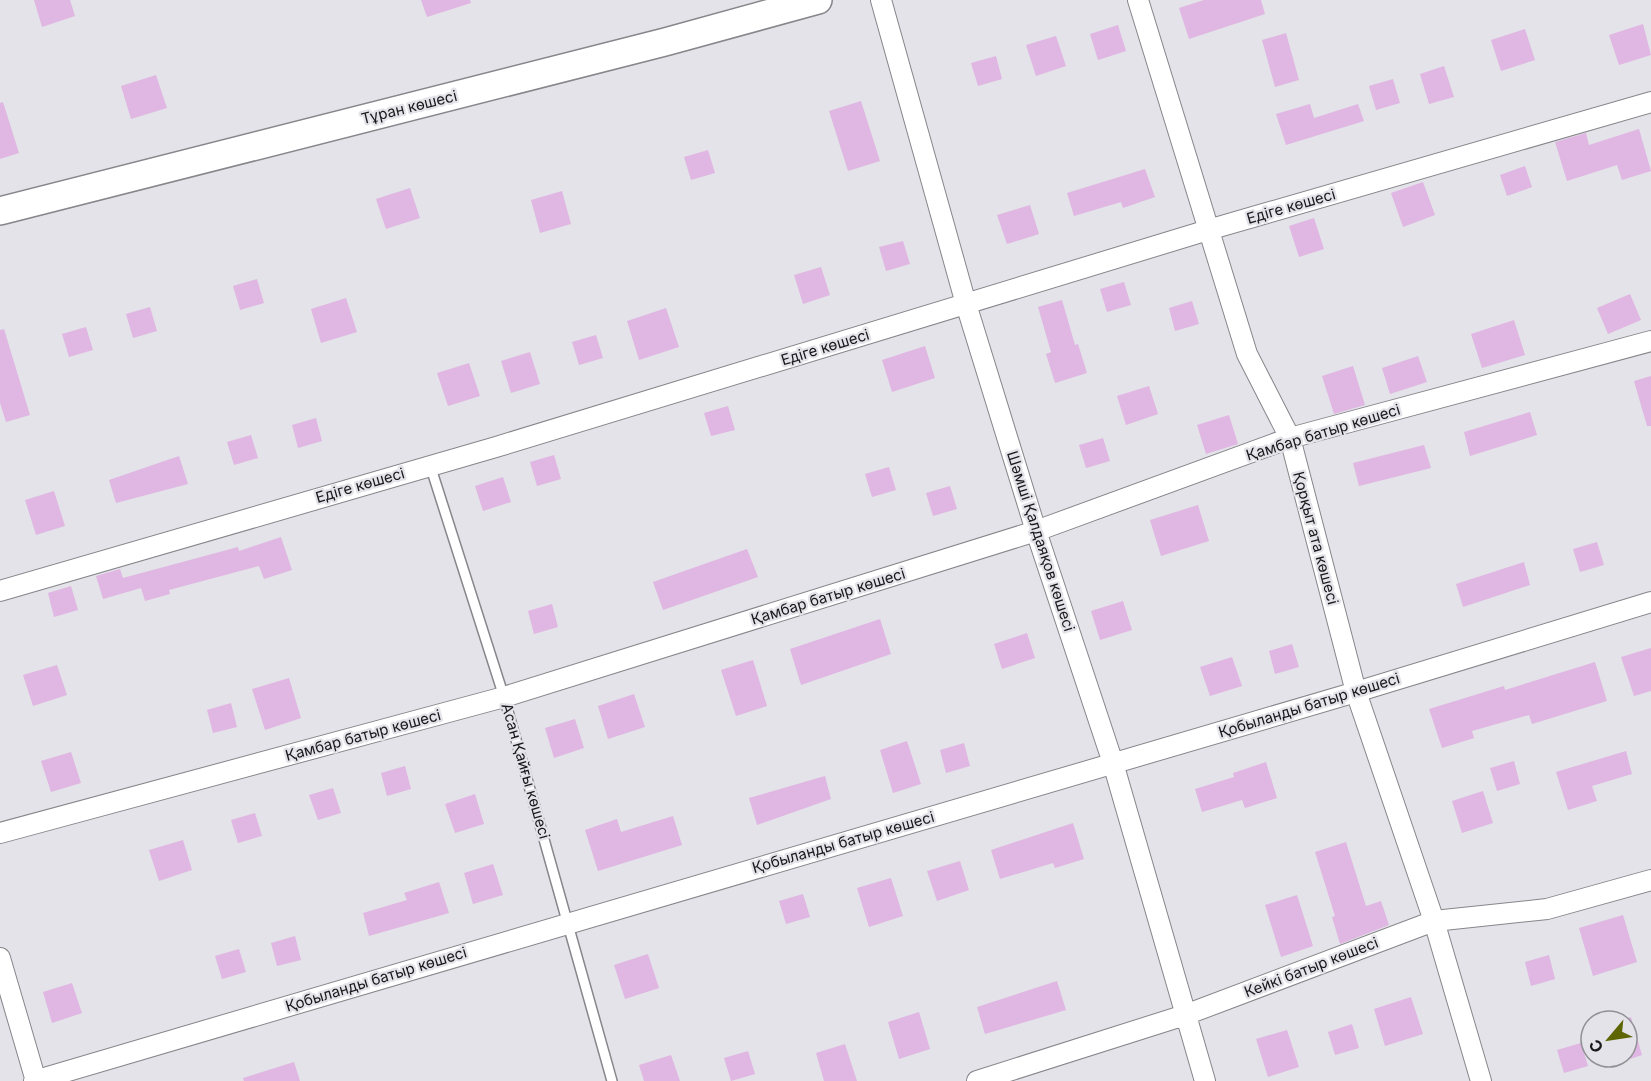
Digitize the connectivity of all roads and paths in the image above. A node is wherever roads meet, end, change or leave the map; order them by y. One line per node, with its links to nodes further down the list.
1 (818, 0): 5 (street, Тұран көшесі)
2 (881, 0): 7 (street, Шәмші Қалдаяқов көшесі)
3 (1138, 0): 6 (street, Қорқыт ата көшесі)
4 (1651, 102): 6 (street, Едіге көшесі)
5 (0, 211)
6 (1208, 230): 7 (street, Едіге көшесі); 9 (street, Қорқыт ата көшесі)
7 (966, 304): 10 (street, Едіге көшесі); 11 (street, Шәмші Қалдаяқов көшесі)
8 (1651, 341): 9 (street, Қамбар батыр көшесі)
9 (1290, 438): 11 (street, Қамбар батыр көшесі); 14 (street, Қорқыт ата көшесі)
10 (430, 464): 12 (street, Едіге көшесі); 15 (lane, Асан Қайғы көшесі)
11 (1036, 531): 15 (street, Қамбар батыр көшесі); 16 (street, Шәмші Қалдаяқов көшесі)
12 (0, 591)
13 (1651, 602): 14 (street, Қобыланды батыр көшесі)
14 (1356, 692): 16 (street, Қобыланды батыр көшесі); 19 (street, Қорқыт ата көшесі)
15 (504, 697): 17 (street, Қамбар батыр көшесі); 20 (lane, Асан Қайғы көшесі)
16 (1113, 763): 20 (street, Қобыланды батыр көшесі); 22 (street, Шәмші Қалдаяқов көшесі)
17 (0, 833)
18 (1651, 880): 19 (street, Кейкі батыр көшесі)
19 (1434, 921): 22 (street, Кейкі батыр көшесі); 27 (street, Қорқыт ата көшесі)
20 (569, 922): 23 (street, Қобыланды батыр көшесі); 24 (lane, Асан Қайғы көшесі)
21 (0, 958): 23 (street)
22 (1185, 1015): 25 (street, Кейкі батыр көшесі); 26 (street, Шәмші Қалдаяқов көшесі)
23 (35, 1081)
24 (612, 1081)
25 (977, 1081)
26 (1205, 1081)
27 (1481, 1081)

